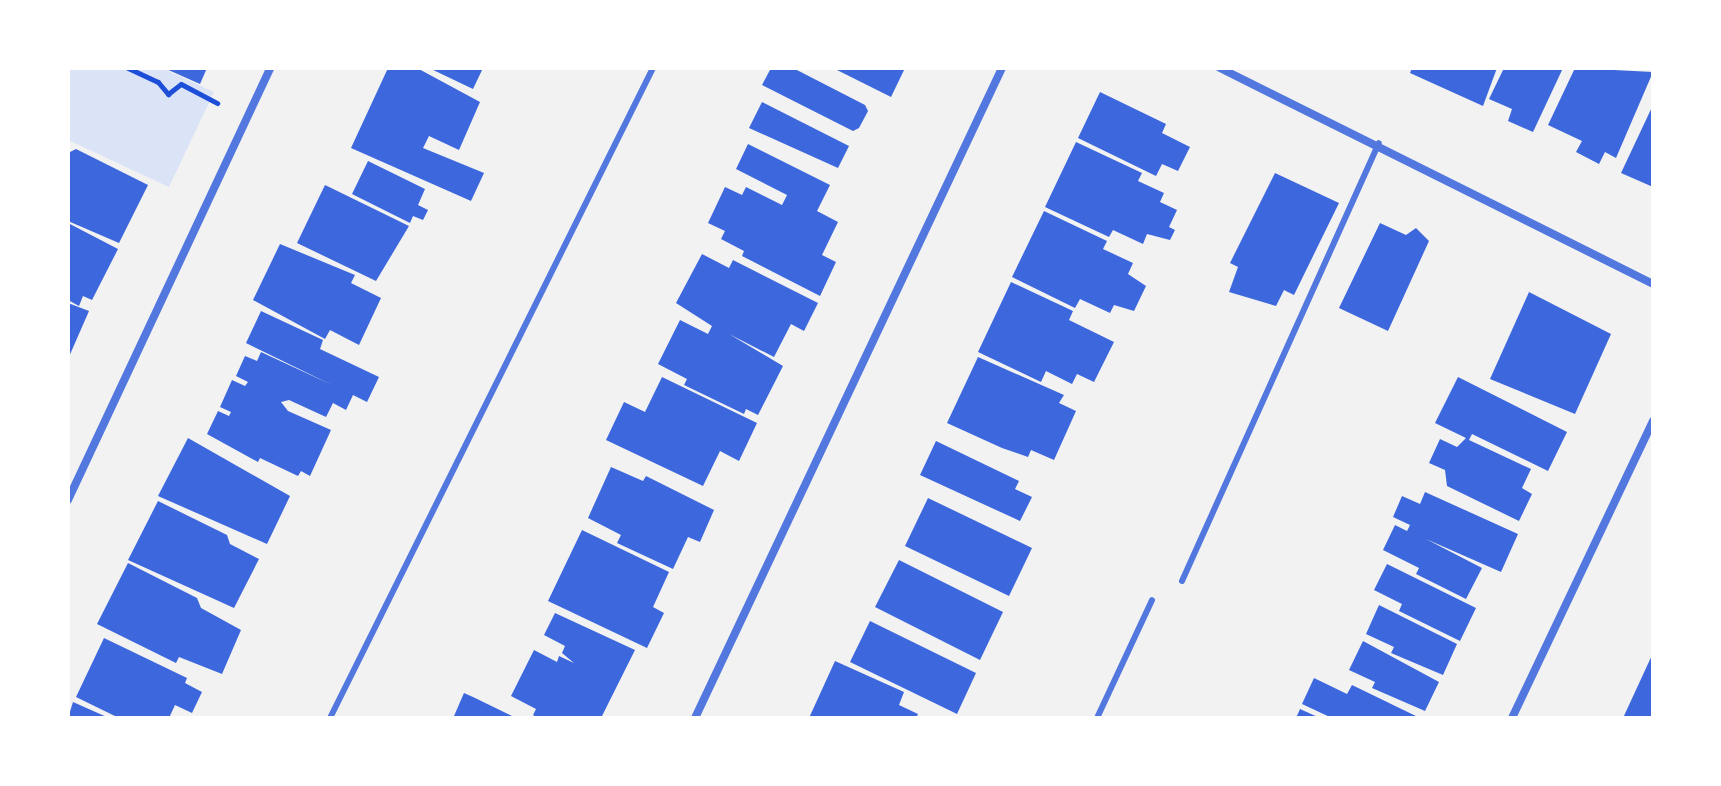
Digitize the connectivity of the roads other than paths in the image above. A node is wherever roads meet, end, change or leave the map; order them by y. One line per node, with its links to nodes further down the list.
1 (270, 68): 8 (street)
2 (653, 68): 11 (lane)
3 (1002, 68): 12 (street)
4 (1220, 68): 5 (street)
5 (1379, 143): 6 (street); 9 (lane)
6 (1653, 284)
7 (1653, 421): 14 (street)
8 (68, 500)
9 (1182, 581)
10 (1152, 600): 13 (lane)
11 (330, 718)
12 (695, 718)
13 (1097, 718)
14 (1512, 718)

